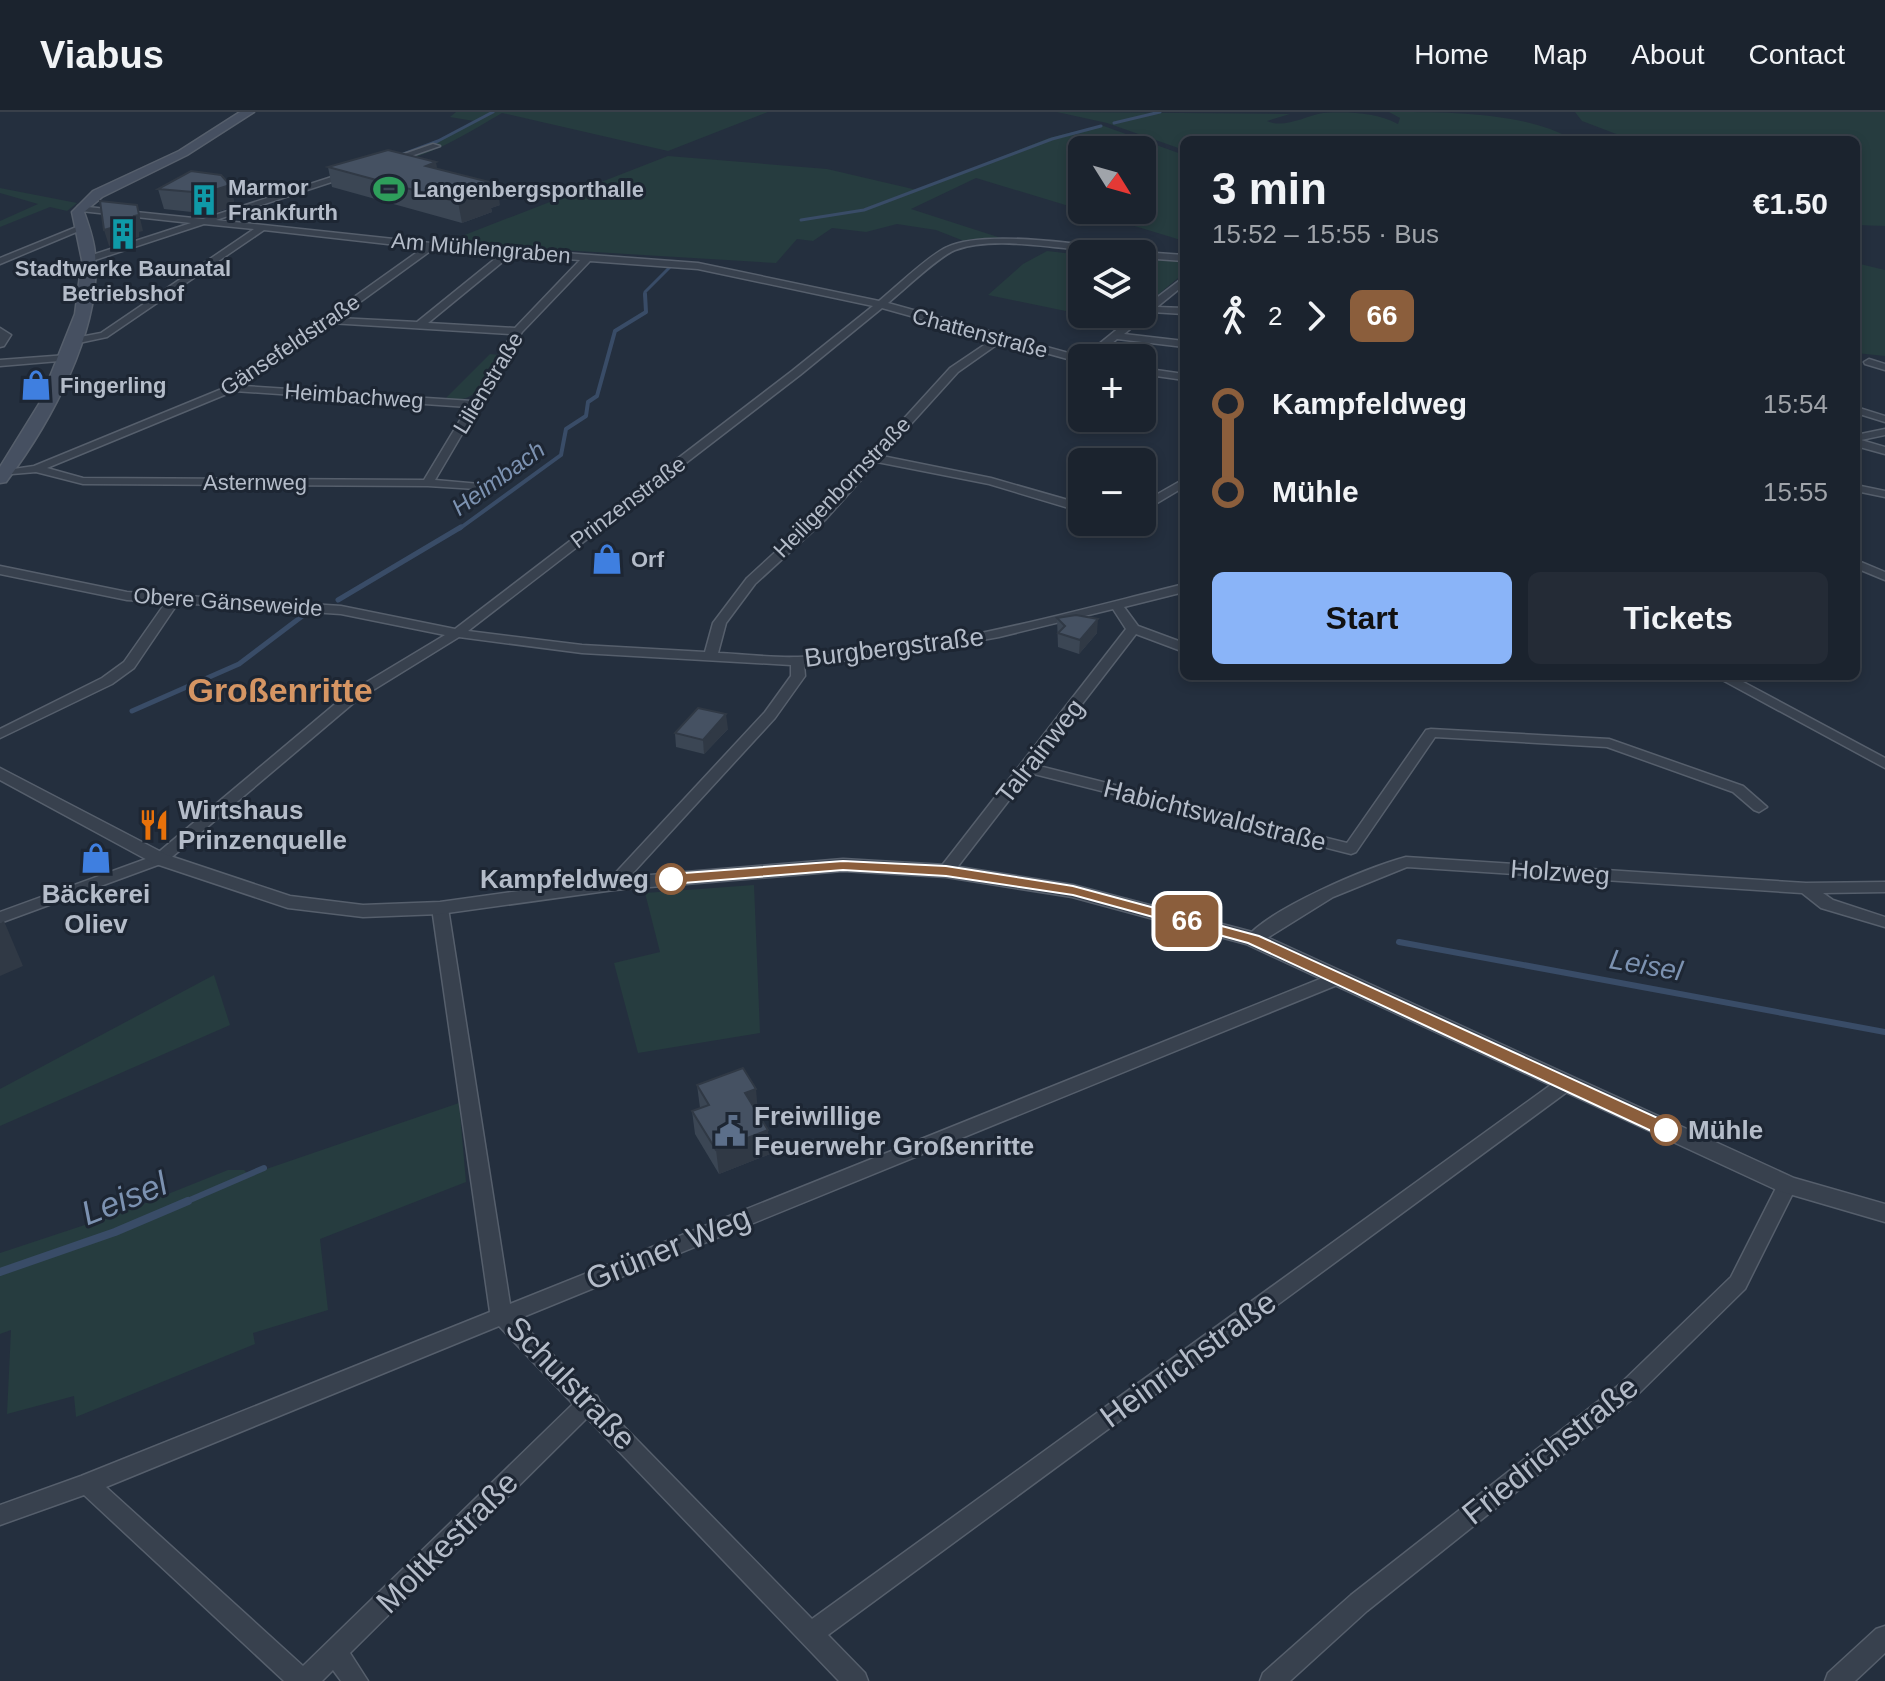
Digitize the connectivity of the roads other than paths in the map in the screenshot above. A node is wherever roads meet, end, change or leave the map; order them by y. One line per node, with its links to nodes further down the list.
1 (248, 112): 5 (main road)
2 (436, 146): 3 (street)
3 (378, 164)
4 (354, 172): 6 (street)
5 (82, 206): 6 (street, Am Mühlengraben); 7 (main road)
6 (204, 221): 8 (street, Am Mühlengraben); 15 (street)
7 (82, 228): 15 (main road); 16 (street)
8 (262, 228): 9 (street, Am Mühlengraben); 29 (street)
9 (431, 246): 11 (street, Am Mühlengraben); 22 (street, Gänsefeldstraße)
10 (1068, 248): 18 (street, Prinzenstraße)
11 (510, 251): 12 (street, Am Mühlengraben); 23 (street)
12 (589, 256): 18 (street, Am Mühlengraben); 26 (street, Lilienstraße)
13 (1156, 256): 14 (street)
14 (1180, 258)
15 (89, 259): 29 (main road)
16 (0, 261)
17 (1180, 284): 19 (street)
18 (879, 304): 28 (street, Chattenstraße); 65 (street, Prinzenstraße)
19 (1156, 305)
20 (1156, 309): 21 (street)
21 (1180, 311)
22 (330, 320): 23 (street); 40 (street, Gänsefeldstraße)
23 (419, 325): 26 (street)
24 (1126, 328): 27 (street)
25 (0, 331): 30 (street)
26 (518, 331): 41 (street, Lilienstraße)
27 (1116, 336): 31 (street); 32 (street)
28 (999, 339): 33 (street, Chattenstraße); 48 (street, Heiligenbornstraße)
29 (74, 341): 34 (main road)
30 (0, 344)
31 (1106, 344)
32 (1180, 344)
33 (1068, 356)
34 (67, 358): 36 (street); 50 (main road)
35 (1869, 362): 37 (street)
36 (0, 363)
37 (1885, 367)
38 (1156, 373): 39 (street)
39 (1180, 376)
40 (233, 388): 41 (street, Heimbachweg); 49 (street, Gänsefeldstraße)
41 (475, 404): 51 (street, Lilienstraße)
42 (1860, 411): 43 (street)
43 (1885, 419)
44 (1885, 432): 45 (street)
45 (1860, 439)
46 (1860, 442): 47 (street)
47 (1885, 451)
48 (876, 458): 57 (street); 67 (street, Heiligenbornstraße)
49 (36, 469): 50 (street, Gänsefeldstraße); 51 (street, Asternweg)
50 (2, 475)
51 (428, 483): 53 (street, Asternweg)
52 (1180, 484): 56 (street)
53 (476, 486)
54 (1860, 489): 55 (street)
55 (1885, 494)
56 (1156, 499)
57 (1068, 504)
58 (1860, 566): 60 (street)
59 (0, 570): 62 (street, Obere Gänseweide)
60 (1885, 576)
61 (1180, 589): 63 (street, Burgbergstraße)
62 (175, 599): 65 (street, Obere Gänseweide); 70 (street)
63 (1116, 605): 64 (street); 68 (street, Burgbergstraße)
64 (1133, 629): 66 (street); 72 (street, Talrainweg)
65 (457, 633): 67 (street, Burgbergstraße); 76 (street, Prinzenstraße)
66 (1180, 647)
67 (711, 655): 68 (street, Burgbergstraße)
68 (797, 661): 79 (street)
69 (1729, 680): 71 (street)
70 (0, 734)
71 (1885, 764)
72 (1028, 768): 75 (street, Habichtswaldstraße); 77 (street, Talrainweg)
73 (3, 779): 76 (street)
74 (1759, 807): 75 (street, Habichtswaldstraße)
75 (1351, 849): 78 (street)
76 (160, 859): 82 (street); 83 (street, Prinzenstraße)
77 (946, 871): 79 (street); 85 (street)
78 (1361, 875): 81 (street, Holzweg); 85 (street, Holzweg)
79 (614, 884): 82 (street)
80 (1885, 887): 81 (street, Holzweg)
81 (1806, 888): 84 (street)
82 (440, 908): 90 (street, Schulstraße)
83 (0, 918)
84 (1885, 922)
85 (1253, 939): 86 (street)
86 (1336, 979): 87 (street); 90 (street, Grüner Weg)
87 (1565, 1084): 88 (street); 94 (street, Heinrichstraße)
88 (1787, 1185): 89 (street); 100 (street, Friedrichstraße)
89 (1885, 1213)
90 (501, 1315): 91 (street, Schulstraße); 92 (street, Grüner Weg)
91 (589, 1402): 94 (street, Schulstraße); 96 (street, Moltkestraße)
92 (87, 1484): 93 (street, Grüner Weg); 97 (street)
93 (0, 1515)
94 (812, 1633): 99 (street, Schulstraße)
95 (1885, 1637): 101 (street)
96 (335, 1652): 97 (street, Moltkestraße); 98 (street)
97 (304, 1681)
98 (356, 1681)
99 (856, 1681)
100 (1272, 1681)
101 (1837, 1681)

